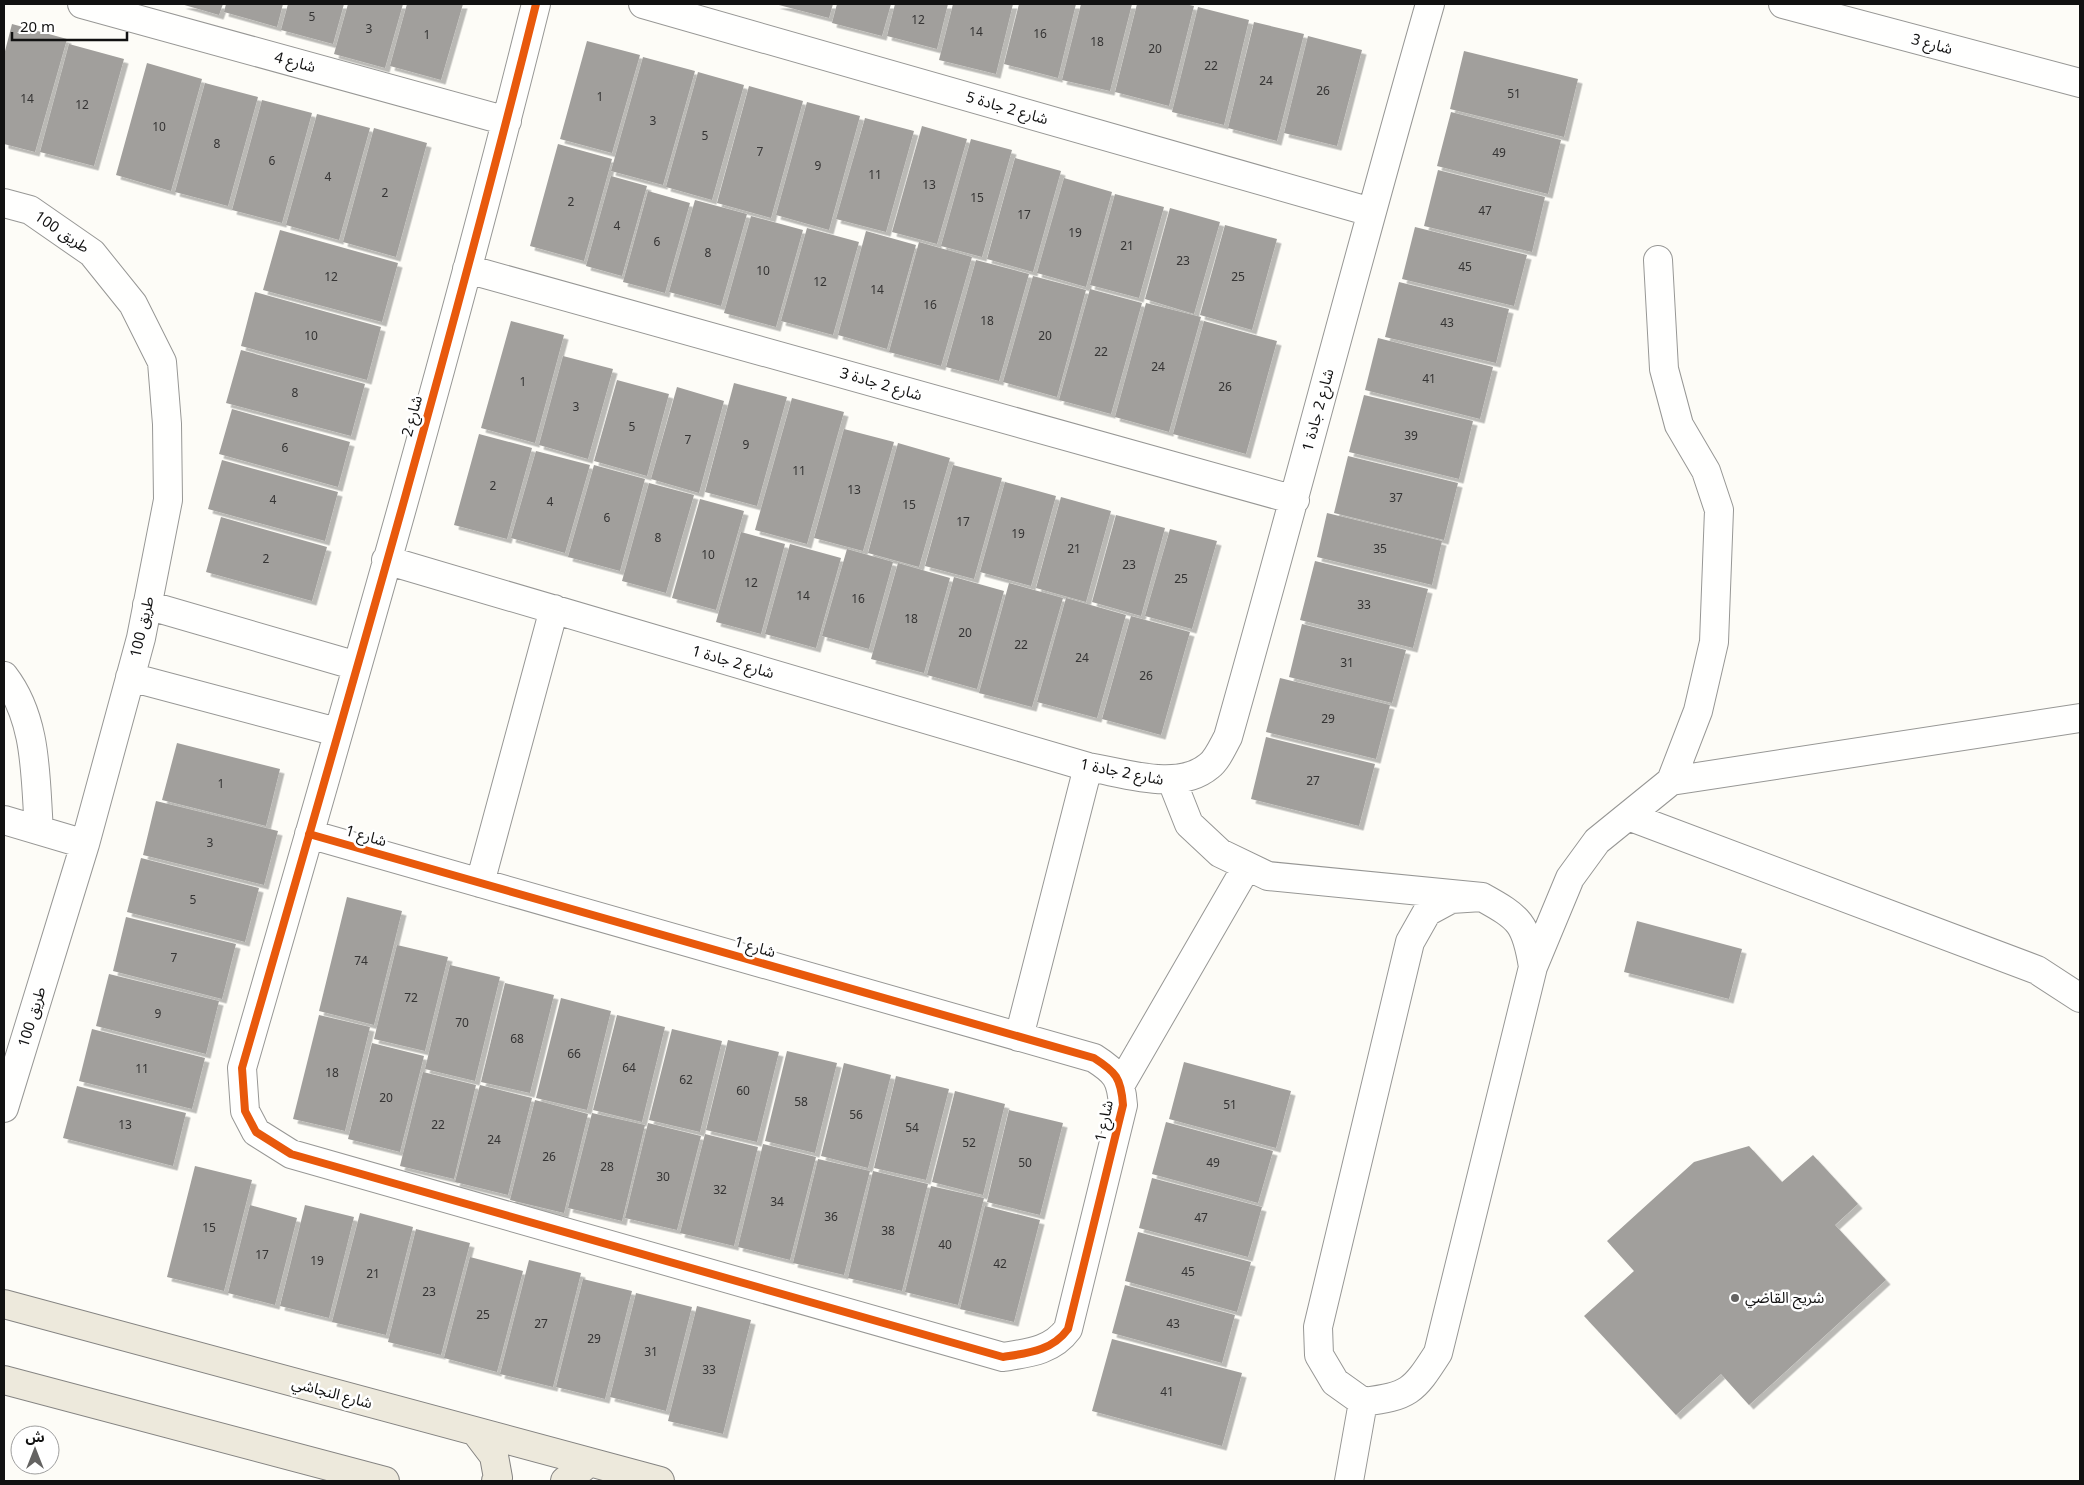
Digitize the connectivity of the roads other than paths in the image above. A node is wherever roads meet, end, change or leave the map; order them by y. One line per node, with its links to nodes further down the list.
1 (82, 4): 7 (street, شارع 4)
2 (536, 4): 7 (street, شارع 2)
3 (643, 4): 9 (street, شارع 2 جادة 5)
4 (1430, 4): 9 (street, شارع 2 جادة 1)
5 (1783, 4): 6 (street, شارع 3)
6 (2080, 83)
7 (507, 121): 11 (street, شارع 2)
8 (4, 203): 14 (street, طريق 100)
9 (1371, 212): 12 (street, شارع 2 جادة 1)
10 (1658, 260): 23 (street)
11 (467, 269): 12 (street, شارع 2 جادة 3); 13 (street, شارع 2)
12 (1295, 500): 22 (street, شارع 2 جادة 1)
13 (386, 560): 15 (street, شارع 2 جادة 1); 16 (street, شارع 2)
14 (148, 605): 16 (street); 18 (street, طريق 100)
15 (554, 609): 21 (street, شارع 2 جادة 1); 30 (street)
16 (357, 666): 20 (street, شارع 2)
17 (4, 676): 26 (street)
18 (130, 676): 20 (street); 28 (street, طريق 100)
19 (2080, 718): 23 (street)
20 (337, 732): 27 (street, شارع 2)
21 (1088, 767): 22 (street, شارع 2 جادة 1); 36 (street)
22 (1172, 781): 29 (street)
23 (1671, 781): 24 (street)
24 (1628, 816): 32 (street); 33 (street)
25 (4, 820): 26 (street)
26 (39, 830): 28 (street)
27 (309, 834): 30 (street, شارع 1); 37 (street, شارع 1)
28 (85, 844): 38 (street, طريق 100)
29 (1247, 866): 31 (street); 37 (street)
30 (480, 883): 36 (street, شارع 1)
31 (1482, 897): 32 (street); 41 (street)
32 (1533, 967): 41 (street)
33 (2037, 970): 34 (street); 35 (street)
34 (2080, 982)
35 (2080, 998)
36 (1019, 1037): 37 (street, شارع 1)
37 (1122, 1084)
38 (4, 1108)
39 (4, 1304): 42 (main road, شارع النجاشي)
40 (4, 1380): 44 (main road)
41 (1363, 1402): 48 (street)
42 (475, 1432): 43 (main road, شارع النجاشي); 45 (main road)
43 (590, 1462): 46 (main road); 47 (main road, شارع النجاشي)
44 (385, 1481)
45 (496, 1481)
46 (565, 1481)
47 (660, 1481)
48 (1348, 1481)

